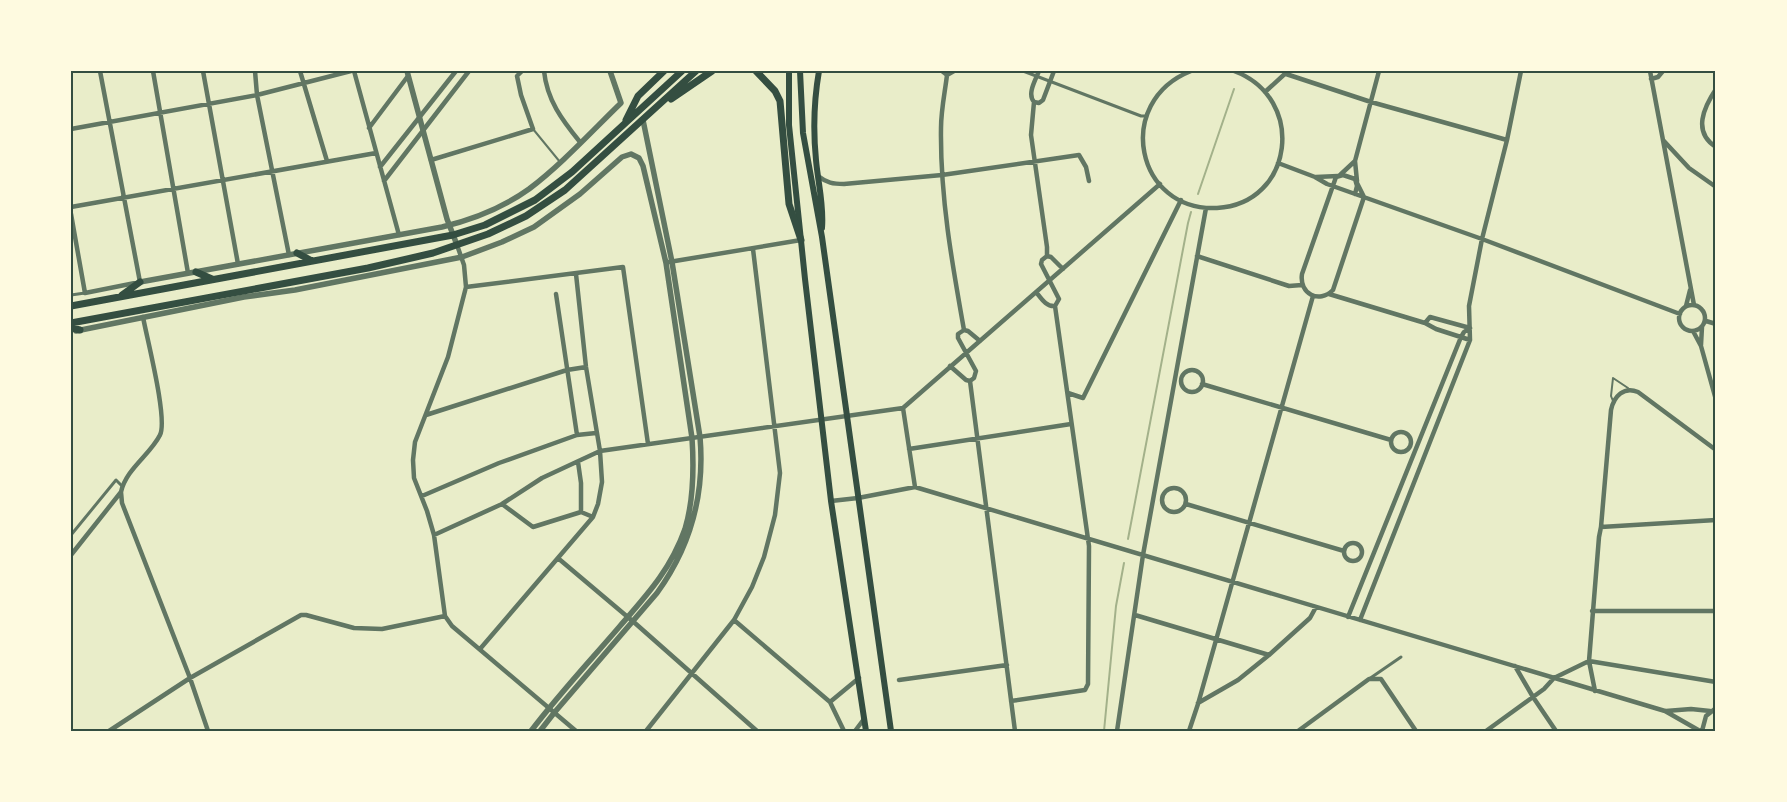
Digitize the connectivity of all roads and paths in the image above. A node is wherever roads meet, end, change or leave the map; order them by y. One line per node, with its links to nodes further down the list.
1 (100, 71): 50 (street)
2 (153, 71): 45 (street)
3 (203, 71): 44 (street)
4 (255, 71): 41 (street)
5 (300, 71): 38 (street)
6 (352, 71): 38 (street); 53 (street)
7 (456, 71): 48 (street)
8 (469, 71): 55 (street)
9 (522, 71): 54 (street)
10 (544, 71): 58 (street)
11 (610, 71): 58 (street)
12 (664, 71): 51 (main road)
13 (682, 71): 51 (main road)
14 (696, 71): 46 (main road)
15 (712, 71): 46 (main road)
16 (756, 71): 93 (main road)
17 (789, 71): 93 (main road)
18 (800, 71): 92 (main road)
19 (819, 71): 71 (main road)
20 (954, 71): 31 (street)
21 (1023, 71): 34 (street)
22 (1054, 71): 37 (street)
23 (1176, 71): 35 (street)
24 (1191, 71): 35 (street)
25 (1234, 71): 32 (street)
26 (1379, 71): 43 (street)
27 (1522, 71): 57 (street)
28 (1650, 71): 36 (street)
29 (1663, 71): 36 (street)
30 (1287, 72): 40 (street); 43 (street)
31 (944, 73): 69 (street)
32 (1242, 73): 40 (street)
33 (407, 74): 48 (street); 53 (street)
34 (1038, 74): 37 (street); 42 (street)
35 (1179, 77): 47 (street)
36 (1651, 79): 56 (street)
37 (1050, 81): 42 (street); 47 (street)
38 (304, 84): 41 (street); 62 (street)
39 (1716, 89): 59 (street)
40 (1266, 92): 66 (street)
41 (257, 95): 44 (street); 68 (street)
42 (1034, 102): 65 (street)
43 (1371, 102): 57 (street); 63 (street)
44 (209, 105): 45 (street); 73 (street)
45 (161, 114): 50 (street); 81 (street)
46 (650, 114): 49 (main road)
47 (1146, 116): 78 (street)
48 (419, 118): 55 (street); 67 (street)
49 (643, 120): 95 (main road); 103 (street)
50 (110, 122): 52 (street); 83 (street)
51 (625, 124): 91 (main road)
52 (71, 128)
53 (369, 128): 60 (street)
54 (533, 129): 61 (street); 64 (lane)
55 (423, 130): 61 (street); 74 (street)
56 (1662, 139): 80 (street); 113 (street)
57 (1507, 140): 94 (street)
58 (580, 142): 64 (street)
59 (1716, 146)
60 (376, 153): 62 (street); 67 (street)
61 (431, 160): 89 (street)
62 (327, 161): 68 (street)
63 (1355, 161): 70 (street); 77 (street)
64 (560, 162): 89 (street)
65 (1035, 162): 69 (street); 76 (street); 99 (street)
66 (1278, 163): 72 (street); 87 (street)
67 (380, 167): 74 (street)
68 (272, 170): 73 (street); 98 (street)
69 (942, 175): 71 (street); 137 (street)
70 (1339, 175): 72 (street); 77 (street); 79 (street)
71 (818, 176): 92 (main road)
72 (1314, 177): 79 (street)
73 (223, 179): 81 (street); 104 (street)
74 (384, 180): 90 (street)
75 (1715, 180): 80 (street)
76 (1089, 181)
77 (1357, 182): 82 (street); 84 (street)
78 (1160, 184): 85 (street); 105 (street)
79 (1333, 186): 82 (street); 112 (street)
80 (1714, 186)
81 (174, 188): 83 (street); 106 (street)
82 (1355, 194): 84 (street)
83 (124, 197): 86 (street); 111 (street)
84 (1364, 197): 94 (street); 119 (street)
85 (1181, 200): 87 (street); 152 (street)
86 (71, 207)
87 (1206, 208): 100 (street)
88 (71, 214): 117 (street)
89 (450, 225): 90 (street); 91 (street)
90 (399, 235): 97 (street)
91 (453, 235): 95 (street); 102 (main road)
92 (822, 237): 158 (main road)
93 (801, 240): 96 (street); 159 (main road)
94 (1482, 240): 127 (street); 135 (street)
95 (457, 245): 101 (street); 110 (main road)
96 (753, 249): 103 (street); 161 (street)
97 (297, 253): 98 (street); 102 (main road)
98 (289, 255): 104 (street)
99 (1047, 256): 105 (street); 109 (street)
100 (1197, 256): 112 (street); 148 (street)
101 (462, 257): 103 (street); 114 (street); 115 (street)
102 (312, 261): 108 (main road)
103 (669, 262): 164 (street); 165 (street)
104 (238, 264): 106 (street)
105 (1062, 269): 109 (street)
106 (192, 273): 108 (main road); 111 (street)
107 (576, 274): 114 (street); 146 (street); 168 (street)
108 (213, 279): 122 (main road)
109 (1049, 280): 116 (street); 125 (street)
110 (294, 281): 115 (main road); 130 (main road)
111 (140, 282): 117 (street); 122 (main road)
112 (1302, 285): 121 (street)
113 (1691, 286): 123 (street); 126 (street)
114 (466, 288): 157 (street)
115 (295, 290): 128 (street)
116 (1036, 292): 125 (street); 142 (street)
117 (86, 293): 120 (street)
118 (556, 294): 147 (street)
119 (1329, 294): 121 (street); 131 (street)
120 (71, 295)
121 (1313, 296): 156 (street)
122 (118, 297): 124 (main road)
123 (1694, 305): 126 (street); 129 (street)
124 (71, 306)
125 (1055, 306): 152 (street)
126 (1686, 306): 127 (street)
127 (1680, 314): 138 (street)
128 (143, 317): 136 (street); 174 (street)
129 (1706, 320): 132 (street); 133 (street)
130 (71, 322)
131 (1425, 322): 135 (street); 140 (street)
132 (1716, 324)
133 (1702, 327): 138 (street); 143 (street)
134 (71, 328): 136 (main road)
135 (1470, 328): 140 (street); 141 (street)
136 (80, 330): 139 (street)
137 (964, 330): 142 (street); 144 (street)
138 (1692, 331): 143 (street)
139 (71, 332)
140 (1461, 337): 141 (street); 201 (street)
141 (1470, 340): 204 (street)
142 (980, 341): 144 (street)
143 (1701, 346): 153 (street)
144 (965, 353): 145 (street); 149 (street)
145 (950, 366): 149 (street); 155 (street)
146 (586, 367): 147 (street); 162 (street)
147 (567, 370): 157 (street); 163 (street)
148 (1178, 377): 150 (street); 150 (street); 176 (street)
149 (970, 381): 166 (street)
150 (1202, 384): 156 (street)
151 (1630, 390): 154 (street); 154 (lane); 170 (street)
152 (1068, 393): 160 (street)
153 (1716, 400)
154 (1613, 401): 187 (street)
155 (903, 408): 158 (street); 169 (street)
156 (1282, 408): 167 (street); 186 (street)
157 (426, 415): 175 (street)
158 (847, 416): 159 (street); 177 (main road)
159 (822, 420): 161 (street); 179 (main road)
160 (1071, 424): 166 (street); 190 (street)
161 (776, 426): 164 (street); 203 (street)
162 (596, 433): 163 (street); 171 (street)
163 (577, 435): 175 (street)
164 (700, 437): 165 (street); 202 (street)
165 (692, 438): 168 (street); 202 (street)
166 (978, 438): 169 (street); 182 (street)
167 (1391, 440): 167 (street)
168 (648, 444): 171 (street)
169 (909, 449): 173 (street)
170 (1716, 450)
171 (600, 451): 172 (street); 184 (street)
172 (578, 462): 180 (street); 183 (street)
173 (915, 487): 177 (street); 182 (street)
174 (121, 489): 188 (street); 192 (street); 213 (street)
175 (422, 496): 189 (street)
176 (1154, 497): 178 (street); 193 (street)
177 (858, 498): 179 (street); 240 (main road)
178 (1162, 499): 181 (street); 181 (street)
179 (831, 501): 214 (main road)
180 (502, 504): 183 (street); 189 (street)
181 (1186, 504): 186 (street)
182 (986, 508): 190 (street); 210 (street)
183 (581, 512): 184 (street)
184 (593, 518): 194 (street)
185 (1716, 520): 187 (street)
186 (1249, 523): 191 (street); 195 (street)
187 (1601, 527): 197 (street)
188 (71, 535)
189 (434, 535): 200 (street)
190 (1088, 538): 193 (street); 221 (street)
191 (1344, 551): 191 (street)
192 (71, 555)
193 (1143, 555): 195 (street); 199 (street)
194 (559, 559): 202 (street); 206 (street)
195 (1233, 582): 196 (street); 205 (street)
196 (1316, 607): 201 (street); 207 (street)
197 (1592, 611): 198 (street); 209 (street)
198 (1716, 611)
199 (1134, 615): 205 (street); 242 (street)
200 (445, 616): 206 (street); 213 (street)
201 (1348, 616): 204 (street)
202 (630, 619): 212 (street); 225 (street)
203 (734, 620): 212 (street); 222 (street)
204 (1360, 620): 211 (street)
205 (1216, 639): 207 (street); 223 (street)
206 (480, 650): 225 (street)
207 (1269, 655): 223 (street)
208 (1401, 657): 216 (street)
209 (1589, 661): 215 (street); 218 (street); 219 (street)
210 (1007, 665): 217 (street); 221 (street)
211 (1515, 666): 215 (street); 220 (street)
212 (691, 673): 235 (street); 236 (street)
213 (190, 678): 230 (street); 231 (street)
214 (859, 678): 222 (street); 228 (main road)
215 (1554, 678): 219 (street); 220 (street)
216 (1369, 679): 229 (street); 244 (street)
217 (899, 680)
218 (1716, 682)
219 (1595, 690): 226 (street)
220 (1533, 697): 245 (street); 246 (street)
221 (1011, 701): 241 (street)
222 (830, 702): 237 (street)
223 (1198, 704): 243 (street)
224 (1716, 708): 227 (street)
225 (551, 711): 232 (street); 233 (street); 234 (street)
226 (1665, 711): 227 (street); 247 (street)
227 (1710, 711): 247 (street)
228 (865, 718): 238 (street); 239 (main road)
229 (1299, 730)
230 (110, 731)
231 (208, 731)
232 (532, 731)
233 (540, 731)
234 (576, 731)
235 (646, 731)
236 (757, 731)
237 (844, 731)
238 (855, 731)
239 (866, 731)
240 (891, 731)
241 (1016, 731)
242 (1117, 731)
243 (1188, 731)
244 (1416, 731)
245 (1486, 731)
246 (1556, 731)
247 (1701, 731)

